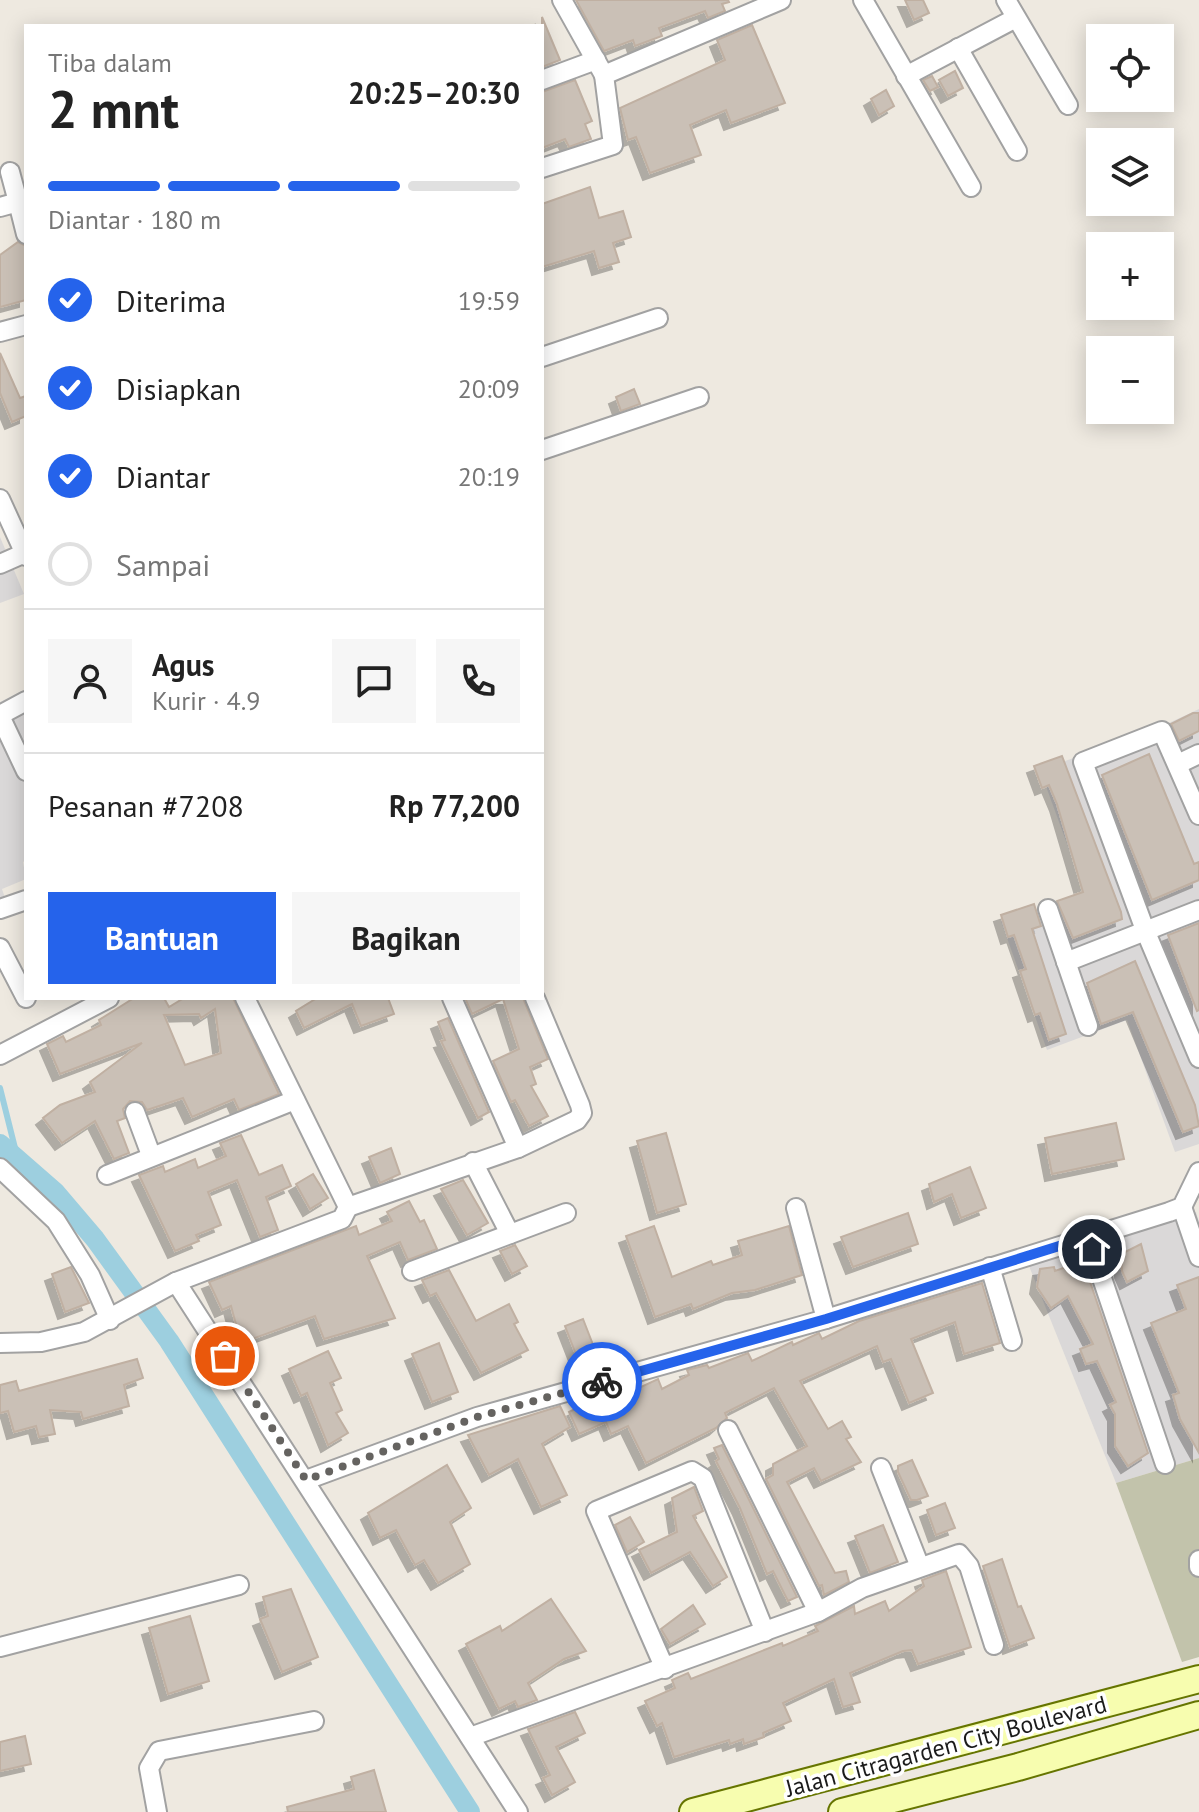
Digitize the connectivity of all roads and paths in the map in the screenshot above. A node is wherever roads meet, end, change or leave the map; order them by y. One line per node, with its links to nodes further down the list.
1 (562, 0): 7 (street)
2 (781, 0): 7 (street)
3 (863, 0): 8 (street)
4 (1006, 0): 5 (street)
5 (1016, 18): 6 (street); 10 (street)
6 (958, 48): 8 (street); 11 (street)
7 (600, 68): 9 (street); 12 (street)
8 (906, 76): 14 (street)
9 (544, 80)
10 (1068, 105)
11 (1017, 151)
12 (544, 167)
13 (10, 172): 15 (street)
14 (971, 187)
15 (9, 205): 16 (street)
16 (24, 231)
17 (658, 318): 20 (street)
18 (24, 326): 19 (street)
19 (0, 332)
20 (544, 356)
21 (699, 397): 22 (street)
22 (544, 449)
23 (0, 499): 24 (street)
24 (24, 550)
25 (24, 555): 26 (street)
26 (0, 564)
27 (24, 702): 28 (street)
28 (0, 715): 31 (street)
29 (1199, 754): 30 (street)
30 (1178, 764): 32 (street); 37 (street)
31 (24, 767)
32 (1199, 815)
33 (24, 901): 34 (street)
34 (0, 909)
35 (1048, 909): 39 (street)
36 (1199, 910): 37 (street)
37 (1145, 930): 39 (street); 47 (street)
38 (0, 948): 40 (street)
39 (1066, 962): 45 (street)
40 (24, 994)
41 (105, 1000): 46 (street)
42 (246, 1000): 48 (street)
43 (453, 1000): 50 (street)
44 (536, 1000): 50 (street)
45 (1088, 1026)
46 (1, 1054)
47 (1199, 1058)
48 (295, 1100): 51 (street); 56 (street)
49 (135, 1112): 51 (street)
50 (518, 1148): 52 (street)
51 (151, 1155): 54 (street)
52 (473, 1162): 56 (street); 60 (street)
53 (0, 1168): 66 (street)
54 (107, 1175)
55 (1197, 1185): 57 (street)
56 (348, 1207): 65 (street)
57 (1182, 1207): 61 (street); 62 (street)
58 (796, 1208): 67 (street)
59 (566, 1213): 60 (street)
60 (510, 1234): 64 (street)
61 (1088, 1237): 63 (street); 71 (street)
62 (1199, 1257)
63 (990, 1267): 67 (street); 68 (street)
64 (412, 1271)
65 (169, 1286): 66 (street); 73 (street)
66 (112, 1319): 69 (street)
67 (826, 1319): 73 (street)
68 (1012, 1341)
69 (0, 1343)
70 (728, 1430): 78 (street)
71 (1165, 1464)
72 (881, 1468): 75 (street)
73 (306, 1480): 86 (street)
74 (1199, 1560): 76 (street)
75 (920, 1567): 78 (street); 80 (street)
76 (1199, 1567)
77 (239, 1585): 81 (street)
78 (818, 1612): 79 (street)
79 (765, 1632): 82 (street); 82 (street)
80 (994, 1645)
81 (0, 1647)
82 (665, 1669): 86 (street)
83 (1199, 1679): 89 (main road, Jalan Citragarden City Boulevard)
84 (1199, 1715): 90 (main road, Jalan Citragarden City Boulevard)
85 (314, 1721): 87 (street)
86 (470, 1737): 88 (street)
87 (157, 1812)
88 (518, 1812)
89 (693, 1812)
90 (842, 1812)

